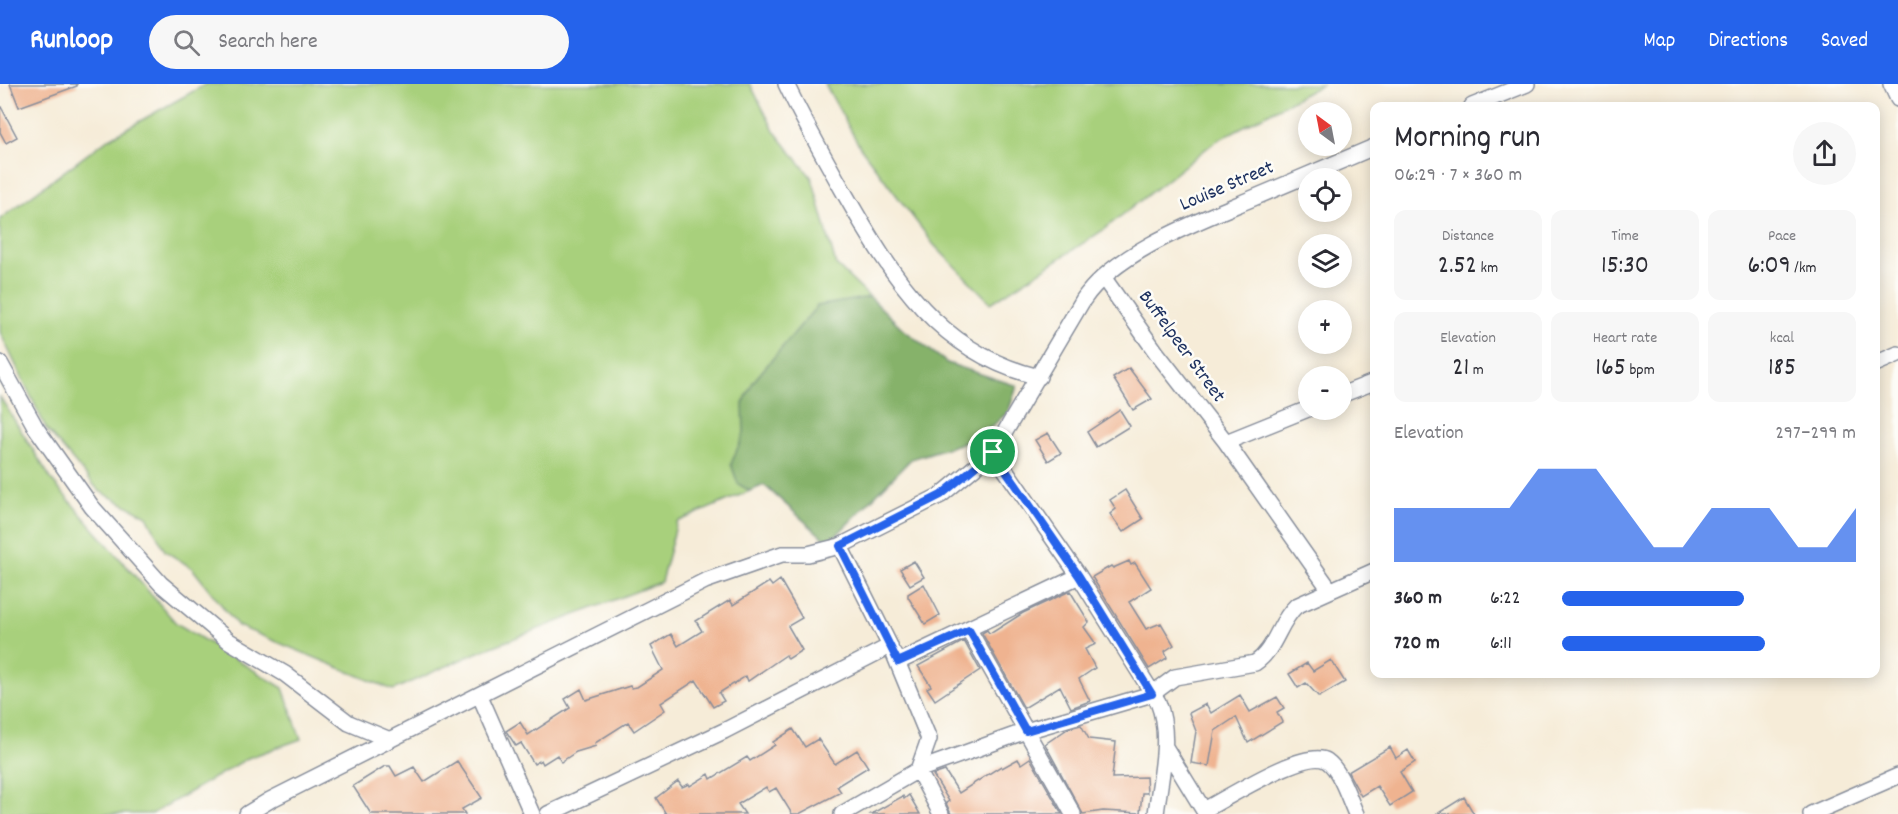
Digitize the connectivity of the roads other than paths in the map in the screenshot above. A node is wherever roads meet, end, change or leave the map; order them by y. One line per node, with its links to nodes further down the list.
1 (786, 84): 11 (street)
2 (1527, 84): 5 (street)
3 (1891, 84): 4 (street)
4 (1898, 99)
5 (1482, 102)
6 (1370, 149): 7 (street, Louise Street)
7 (1103, 277): 11 (street, Louise Street); 15 (street, Buffelpeer Street)
8 (1898, 354): 9 (street)
9 (1880, 362)
10 (0, 363): 27 (street)
11 (1039, 377): 16 (street, Louise Street)
12 (1370, 384): 13 (street)
13 (1352, 391)
14 (1298, 413): 15 (street)
15 (1226, 441): 20 (street, Buffelpeer Street)
16 (993, 452): 17 (street, Louise Street); 19 (street)
17 (840, 546): 22 (street); 25 (street, Louise Street)
18 (1370, 573): 20 (street)
19 (1079, 576): 21 (street); 24 (street)
20 (1330, 590): 24 (street)
21 (969, 630): 23 (street); 26 (street)
22 (890, 646): 23 (street); 34 (street)
23 (898, 662): 29 (street)
24 (1152, 694): 26 (street); 28 (street)
25 (480, 696): 27 (street, Louise Street); 33 (street)
26 (1026, 731): 29 (street); 37 (street)
27 (390, 740): 32 (street, Louise Street)
28 (1165, 747): 31 (street); 38 (street)
29 (918, 770): 35 (street); 36 (street)
30 (1898, 776): 40 (street)
31 (1205, 812): 39 (street)
32 (247, 814)
33 (532, 814)
34 (548, 814)
35 (842, 814)
36 (941, 814)
37 (1072, 814)
38 (1156, 814)
39 (1356, 814)
40 (1811, 814)

